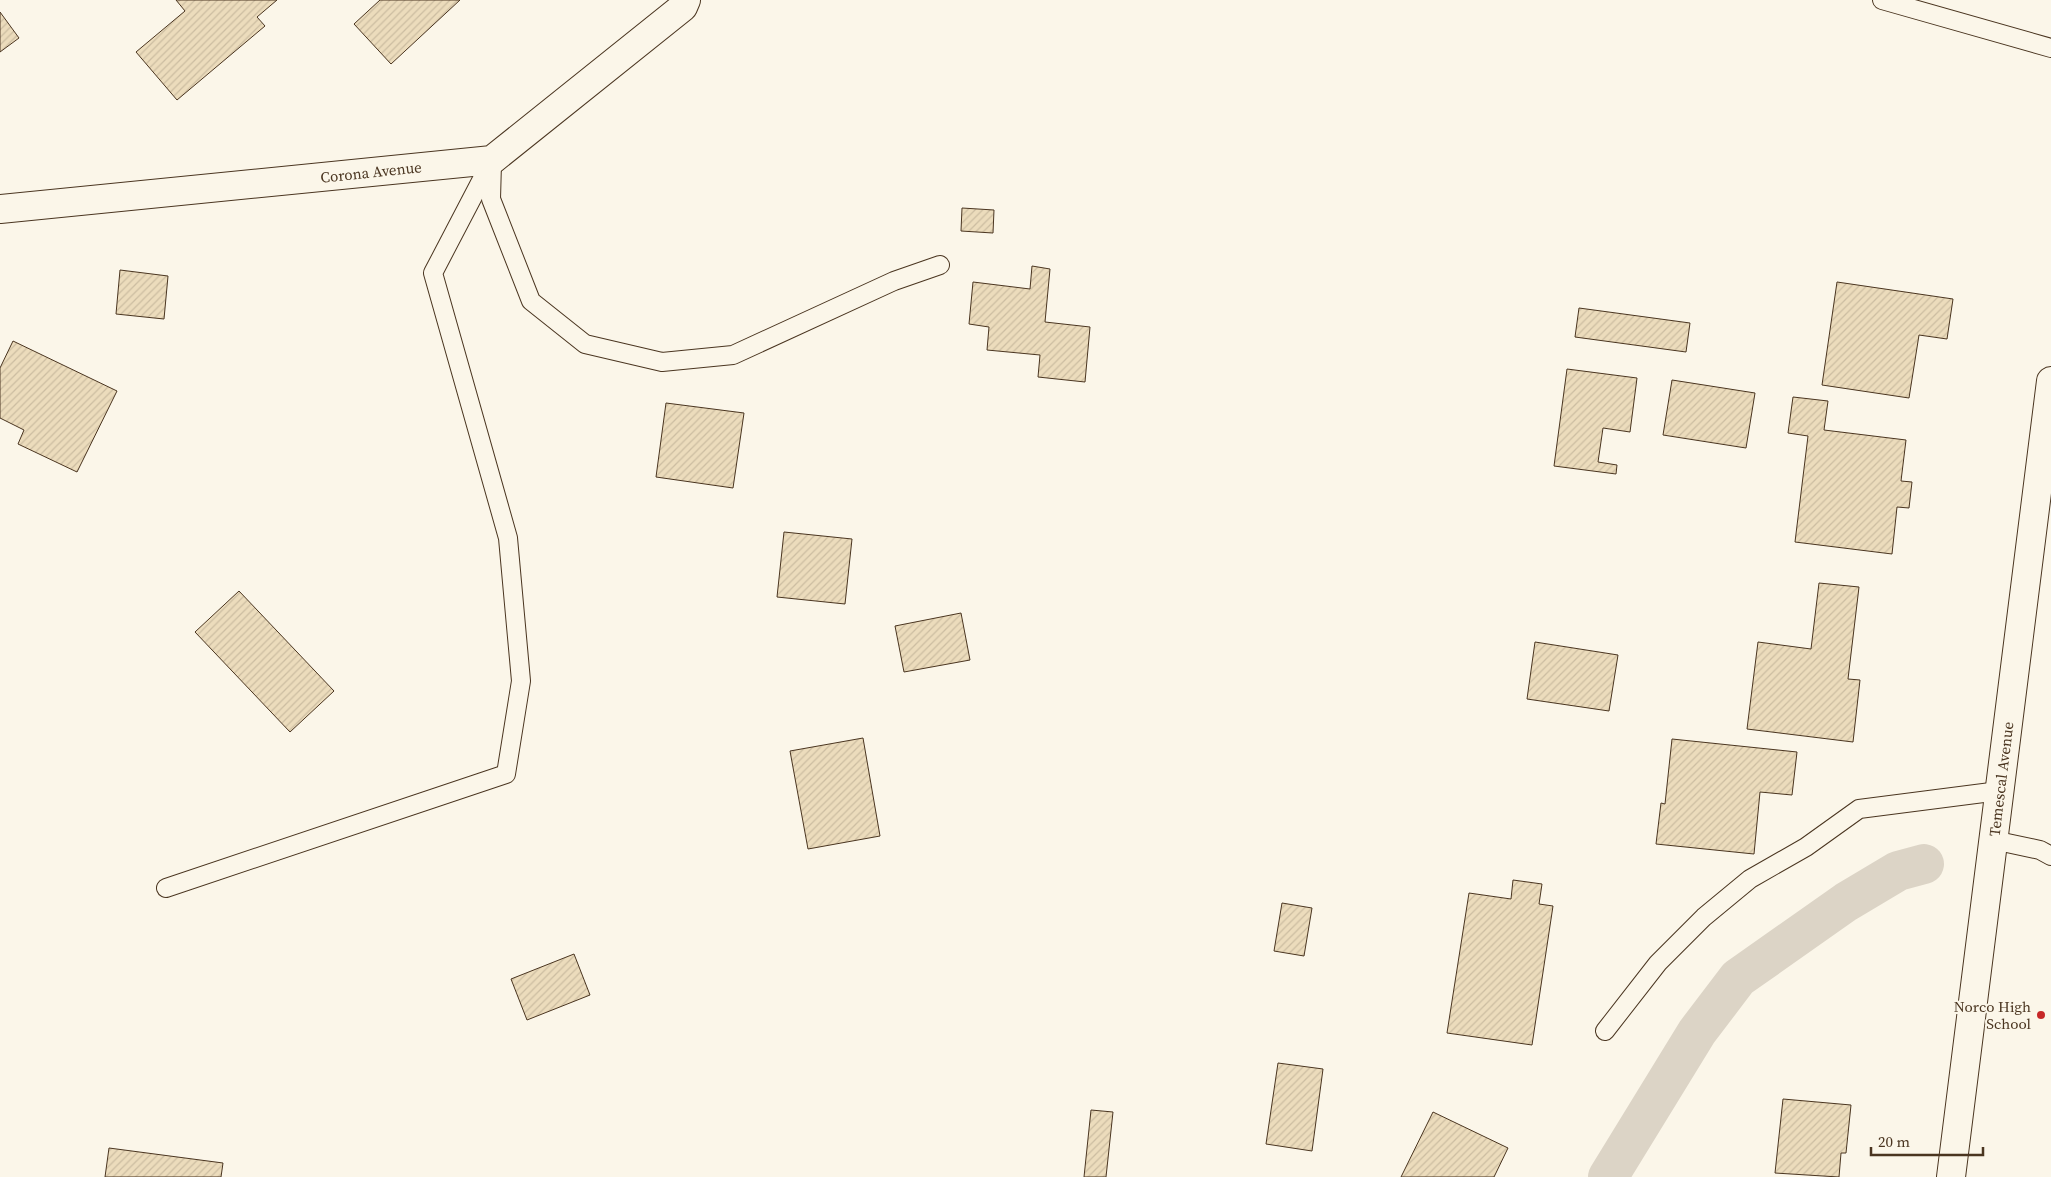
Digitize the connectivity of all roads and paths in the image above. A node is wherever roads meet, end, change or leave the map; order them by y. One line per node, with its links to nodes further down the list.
1 (686, 0): 4 (street)
2 (1882, 0): 3 (lane)
3 (2051, 48)
4 (492, 160): 5 (street, Corona Avenue); 6 (lane); 11 (lane)
5 (0, 210)
6 (940, 265)
7 (2051, 381): 8 (street, Temescal Avenue)
8 (1999, 791): 9 (street, Temescal Avenue); 12 (lane)
9 (1993, 840): 10 (lane); 13 (street, Temescal Avenue)
10 (2051, 856)
11 (166, 888)
12 (1606, 1031)
13 (1950, 1177)

